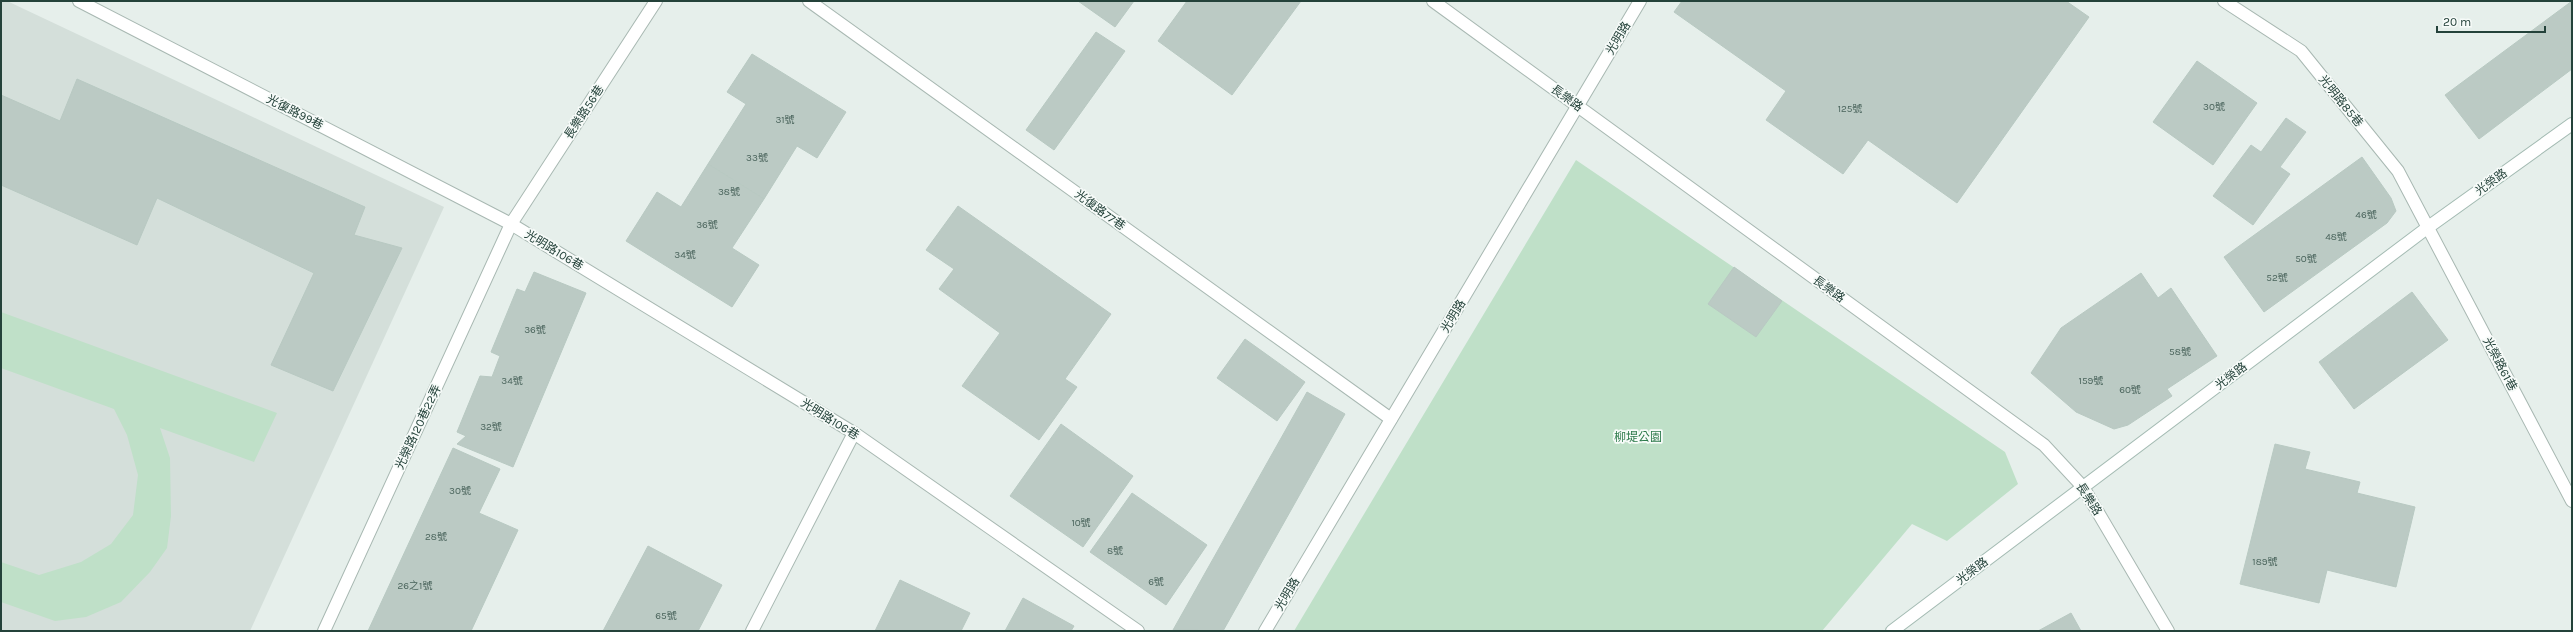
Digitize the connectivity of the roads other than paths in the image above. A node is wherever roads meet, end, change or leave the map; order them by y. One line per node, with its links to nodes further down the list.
1 (79, 1): 9 (street, 光復路99巷)
2 (656, 1): 9 (street, 長樂路56巷)
3 (809, 1): 11 (street, 光復路77巷)
4 (1433, 1): 7 (street, 長樂路)
5 (1640, 1): 7 (street, 光明路)
6 (2224, 1): 10 (street, 光明路85巷)
7 (1578, 106): 11 (street, 光明路); 13 (street, 長樂路)
8 (2572, 124): 10 (street, 光榮路)
9 (512, 224): 12 (street, 光明路106巷); 15 (street, 光榮路120巷22弄)
10 (2427, 228): 13 (street, 光榮路); 14 (street, 光榮路61巷)
11 (1391, 420): 18 (street, 光明路)
12 (854, 433): 16 (street); 17 (street, 光明路106巷)
13 (2083, 487): 19 (street, 光榮路); 20 (street, 長樂路)
14 (2572, 500)
15 (324, 631)
16 (752, 631)
17 (1138, 631)
18 (1265, 631)
19 (1892, 631)
20 (2168, 631)

